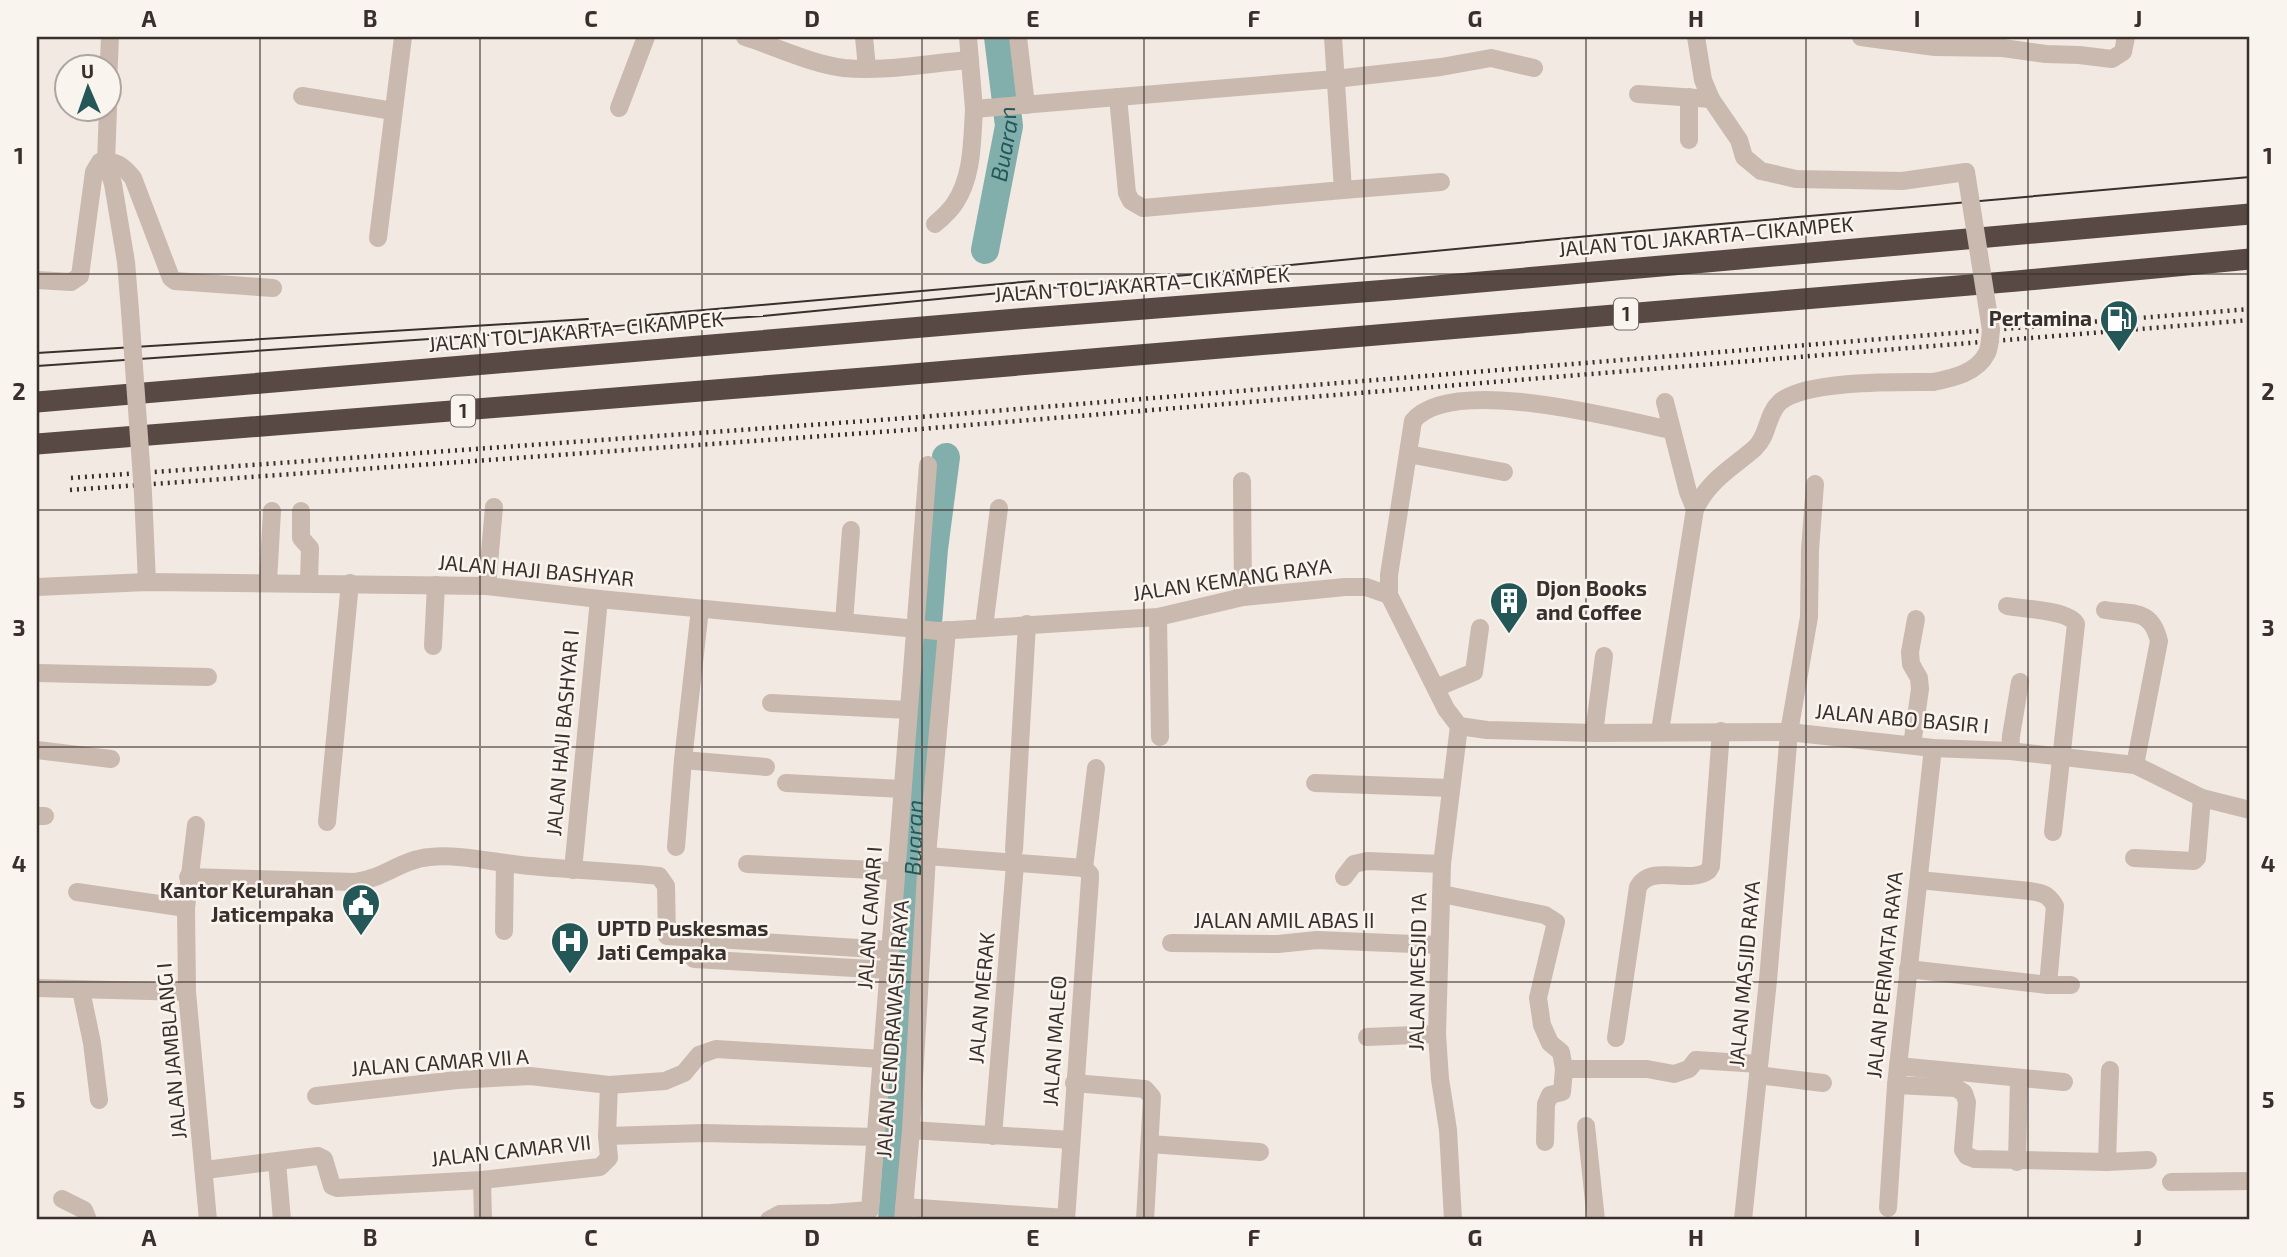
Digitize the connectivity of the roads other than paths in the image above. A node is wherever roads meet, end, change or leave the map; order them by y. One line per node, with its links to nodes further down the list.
1 (403, 37): 24 (street)
2 (646, 37): 22 (street)
3 (745, 37): 13 (street)
4 (864, 37): 13 (street)
5 (968, 37): 12 (street)
6 (1018, 37): 21 (street)
7 (1333, 37): 15 (street)
8 (1696, 37): 20 (street)
9 (1861, 37): 11 (street)
10 (2126, 37): 11 (street)
11 (1936, 42)
12 (970, 60): 13 (street); 23 (street)
13 (867, 68)
14 (1534, 68): 15 (street)
15 (1335, 79): 18 (street); 29 (street)
16 (1638, 94): 19 (street)
17 (302, 96): 24 (street)
18 (1118, 97): 21 (street); 29 (street)
19 (1689, 97): 20 (street); 26 (street)
20 (1711, 99): 47 (street, bridge)
21 (1022, 105): 23 (street)
22 (619, 108)
23 (979, 109): 31 (street)
24 (393, 111): 32 (street)
25 (107, 122): 27 (street)
26 (1689, 140)
27 (106, 162): 34 (street); 35 (street); 51 (street, bridge)
28 (1441, 182): 29 (street)
29 (1343, 190)
30 (2250, 214): 36 (highway, JALAN TOL JAKARTA–CIKAMPEK / 1)
31 (936, 224)
32 (378, 237)
33 (2250, 259): 39 (highway, 1)
34 (37, 280)
35 (272, 288)
36 (37, 402)
37 (1665, 402): 38 (street)
38 (1671, 430): 40 (street); 47 (street)
39 (37, 444)
40 (1408, 454): 42 (street); 58 (street)
41 (928, 465): 70 (street, JALAN CAMAR I)
42 (1504, 472)
43 (1242, 481): 59 (street)
44 (1815, 484): 83 (street, JALAN ABO BASIR I)
45 (494, 507): 56 (street)
46 (999, 508): 68 (street)
47 (1695, 509): 81 (street)
48 (301, 511): 53 (street)
49 (271, 512): 52 (street)
50 (851, 530): 66 (street)
51 (148, 582): 52 (street, JALAN HAJI BASHYAR); 57 (street, JALAN HAJI BASHYAR)
52 (268, 582): 53 (street, JALAN HAJI BASHYAR)
53 (309, 583): 54 (street, JALAN HAJI BASHYAR)
54 (350, 583): 55 (street, JALAN HAJI BASHYAR); 102 (street)
55 (436, 585): 56 (street, JALAN HAJI BASHYAR); 72 (street)
56 (486, 586): 60 (street, JALAN HAJI BASHYAR)
57 (37, 587)
58 (1389, 595): 59 (street, JALAN KEMANG RAYA); 77 (street)
59 (1243, 597): 64 (street, JALAN KEMANG RAYA)
60 (598, 599): 62 (street, JALAN HAJI BASHYAR); 113 (street, JALAN HAJI BASHYAR I)
61 (2007, 606): 90 (street)
62 (700, 609): 66 (street, JALAN HAJI BASHYAR); 92 (street)
63 (2105, 610): 93 (street)
64 (1158, 617): 67 (street, JALAN KEMANG RAYA); 85 (street)
65 (1916, 619): 86 (street)
66 (844, 622): 70 (street, JALAN HAJI BASHYAR)
67 (1027, 624): 68 (street, JALAN KEMANG RAYA); 107 (street, JALAN MERAK)
68 (984, 627): 71 (street, JALAN KEMANG RAYA)
69 (1480, 628): 77 (street)
70 (916, 629): 71 (street, JALAN HAJI BASHYAR); 79 (street, JALAN CAMAR I)
71 (942, 631): 106 (street, JALAN CENDRAWASIH RAYA)
72 (433, 646)
73 (1604, 656): 84 (street)
74 (37, 673): 75 (street)
75 (208, 677)
76 (2020, 682): 89 (street)
77 (1436, 688): 80 (street)
78 (771, 703): 79 (street)
79 (908, 710): 99 (street, JALAN CAMAR I)
80 (1459, 726): 84 (street); 98 (street, JALAN MESJID 1A)
81 (1660, 731): 82 (street); 84 (street)
82 (1721, 731): 83 (street); 136 (street)
83 (1789, 732): 86 (street, JALAN ABO BASIR I); 139 (street, JALAN MASJID RAYA)
84 (1594, 733)
85 (1160, 737)
86 (1912, 745): 87 (street, JALAN ABO BASIR I)
87 (1933, 748): 89 (street, JALAN ABO BASIR I); 117 (street, JALAN PERMATA RAYA)
88 (37, 750): 91 (street)
89 (2010, 751): 90 (street, JALAN ABO BASIR I)
90 (2060, 758): 93 (street, JALAN ABO BASIR I); 104 (street)
91 (111, 759)
92 (683, 760): 94 (street); 105 (street)
93 (2135, 765): 100 (street, JALAN ABO BASIR I)
94 (766, 767)
95 (1096, 768): 112 (street, JALAN MALEO)
96 (786, 783): 99 (street)
97 (1315, 783): 98 (street)
98 (1450, 788): 111 (street, JALAN MESJID 1A)
99 (902, 789): 114 (street, JALAN CAMAR I)
100 (2202, 798): 101 (street, JALAN ABO BASIR I); 108 (street)
101 (2250, 810)
102 (327, 822)
103 (196, 825): 115 (street, JALAN JAMBLANG I)
104 (2053, 832)
105 (676, 847)
106 (927, 856): 107 (street); 121 (street, JALAN CENDRAWASIH RAYA)
107 (1015, 857): 112 (street); 152 (street, JALAN MERAK)
108 (2134, 858)
109 (505, 863): 113 (street); 115 (street); 122 (street)
110 (747, 864): 114 (street)
111 (1442, 864): 116 (street); 119 (street, JALAN MESJID 1A)
112 (1084, 868): 144 (street, JALAN MALEO)
113 (573, 870): 125 (street)
114 (896, 871): 121 (street, JALAN CAMAR I)
115 (188, 877): 120 (street, JALAN JAMBLANG I)
116 (1344, 877)
117 (1919, 880): 127 (street, JALAN PERMATA RAYA); 129 (street)
118 (77, 892): 120 (street)
119 (1442, 894): 124 (street, JALAN MESJID 1A); 138 (street)
120 (187, 908): 133 (street, JALAN JAMBLANG I)
121 (910, 917): 125 (street, JALAN CAMAR I); 150 (street, JALAN CENDRAWASIH RAYA)
122 (504, 931)
123 (1171, 943): 124 (street, JALAN AMIL ABAS II)
124 (1438, 945): 134 (street, JALAN MESJID 1A)
125 (890, 950): 128 (street, JALAN CAMAR I)
126 (694, 959): 128 (street)
127 (1909, 969): 129 (street); 141 (street, JALAN PERMATA RAYA)
128 (889, 970): 137 (street, JALAN CAMAR I)
129 (2048, 985): 130 (street)
130 (2071, 985)
131 (37, 988): 132 (street)
132 (81, 990): 133 (street); 148 (street)
133 (187, 992): 162 (street, JALAN JAMBLANG I)
134 (1437, 1034): 135 (street); 177 (street, JALAN MESJID 1A)
135 (1367, 1037)
136 (1616, 1038)
137 (882, 1059): 146 (street); 153 (street, JALAN CAMAR I)
138 (1564, 1069): 139 (street); 155 (street)
139 (1759, 1070): 145 (street); 179 (street, JALAN MASJID RAYA)
140 (2110, 1070): 161 (street)
141 (1897, 1076): 142 (street); 160 (street); 167 (street, JALAN PERMATA RAYA)
142 (2019, 1078): 143 (street); 160 (street)
143 (2064, 1082)
144 (1074, 1083): 154 (street, JALAN MALEO); 156 (street)
145 (1823, 1083)
146 (609, 1085): 147 (street, JALAN CAMAR VII A); 151 (street, JALAN CAMAR VII)
147 (316, 1096)
148 (99, 1100)
149 (1586, 1126): 178 (street)
150 (911, 1130): 152 (street); 168 (street, JALAN CENDRAWASIH RAYA)
151 (607, 1136): 153 (street); 163 (street, JALAN CAMAR VII)
152 (993, 1136): 154 (street)
153 (876, 1137): 169 (street, JALAN CAMAR I)
154 (1072, 1140): 170 (street, JALAN MALEO)
155 (1545, 1142)
156 (1150, 1143): 157 (street); 176 (street)
157 (1260, 1152)
158 (2148, 1160): 161 (street)
159 (277, 1162): 162 (street, JALAN CAMAR VII); 163 (street, JALAN CAMAR VII); 173 (street)
160 (2017, 1162): 161 (street)
161 (2107, 1162)
162 (205, 1170): 172 (street, JALAN JAMBLANG I)
163 (482, 1180): 174 (street)
164 (2250, 1181): 165 (street)
165 (2171, 1182)
166 (62, 1199): 171 (street)
167 (1888, 1208)
168 (904, 1214): 170 (street)
169 (831, 1217): 175 (street)
170 (1066, 1219)
171 (88, 1220)
172 (208, 1220)
173 (282, 1220)
174 (483, 1220)
175 (769, 1220)
176 (1145, 1220)
177 (1453, 1220)
178 (1596, 1220)
179 (1743, 1220)

